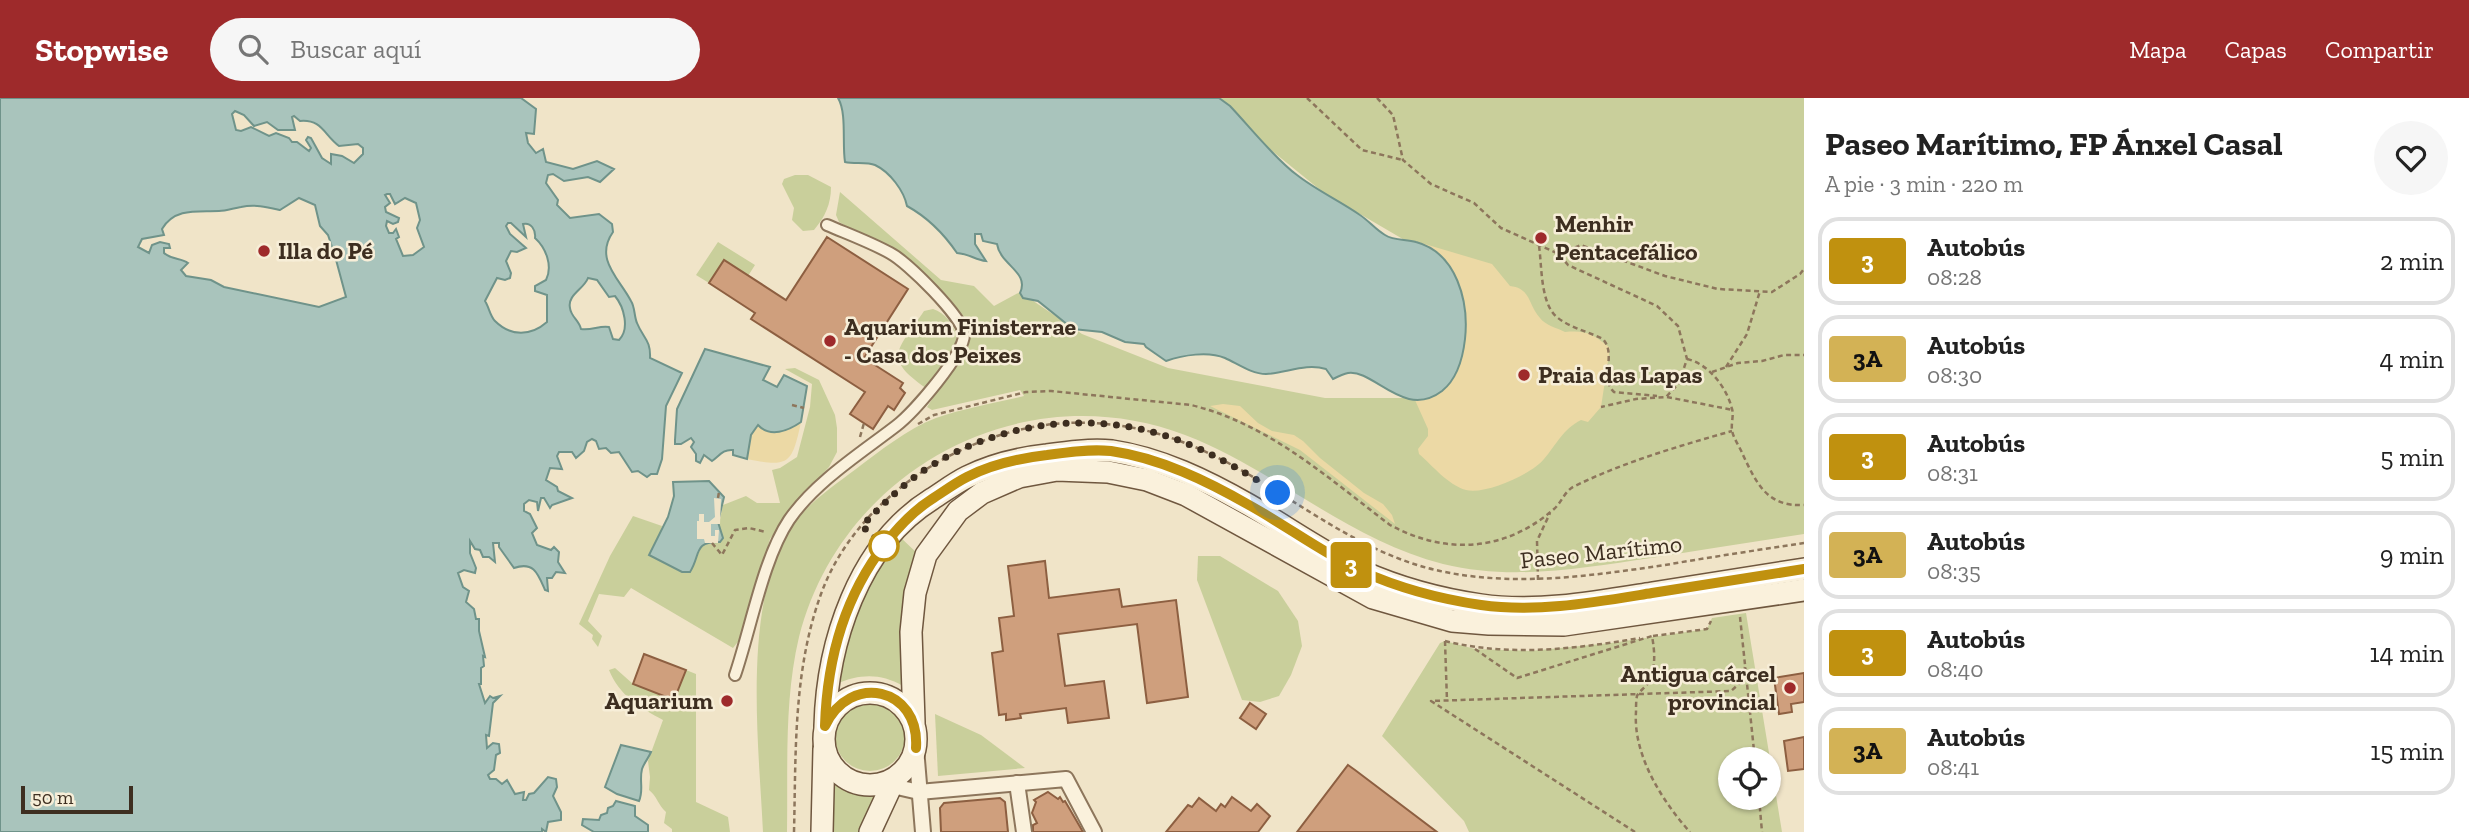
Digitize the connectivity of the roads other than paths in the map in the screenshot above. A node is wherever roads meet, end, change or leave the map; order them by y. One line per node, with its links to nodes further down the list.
1 (827, 225): 4 (street)
2 (1804, 569): 6 (main road)
3 (1804, 590): 5 (main road)
4 (736, 675)
5 (914, 722): 6 (main road); 7 (main road)
6 (825, 733): 8 (main road); 11 (main road)
7 (916, 748): 8 (main road); 10 (street)
8 (889, 783): 10 (street); 12 (main road)
9 (1017, 783): 10 (street); 14 (street); 15 (street)
10 (919, 792): 13 (street)
11 (822, 832)
12 (870, 832)
13 (923, 832)
14 (1024, 832)
15 (1094, 832)

